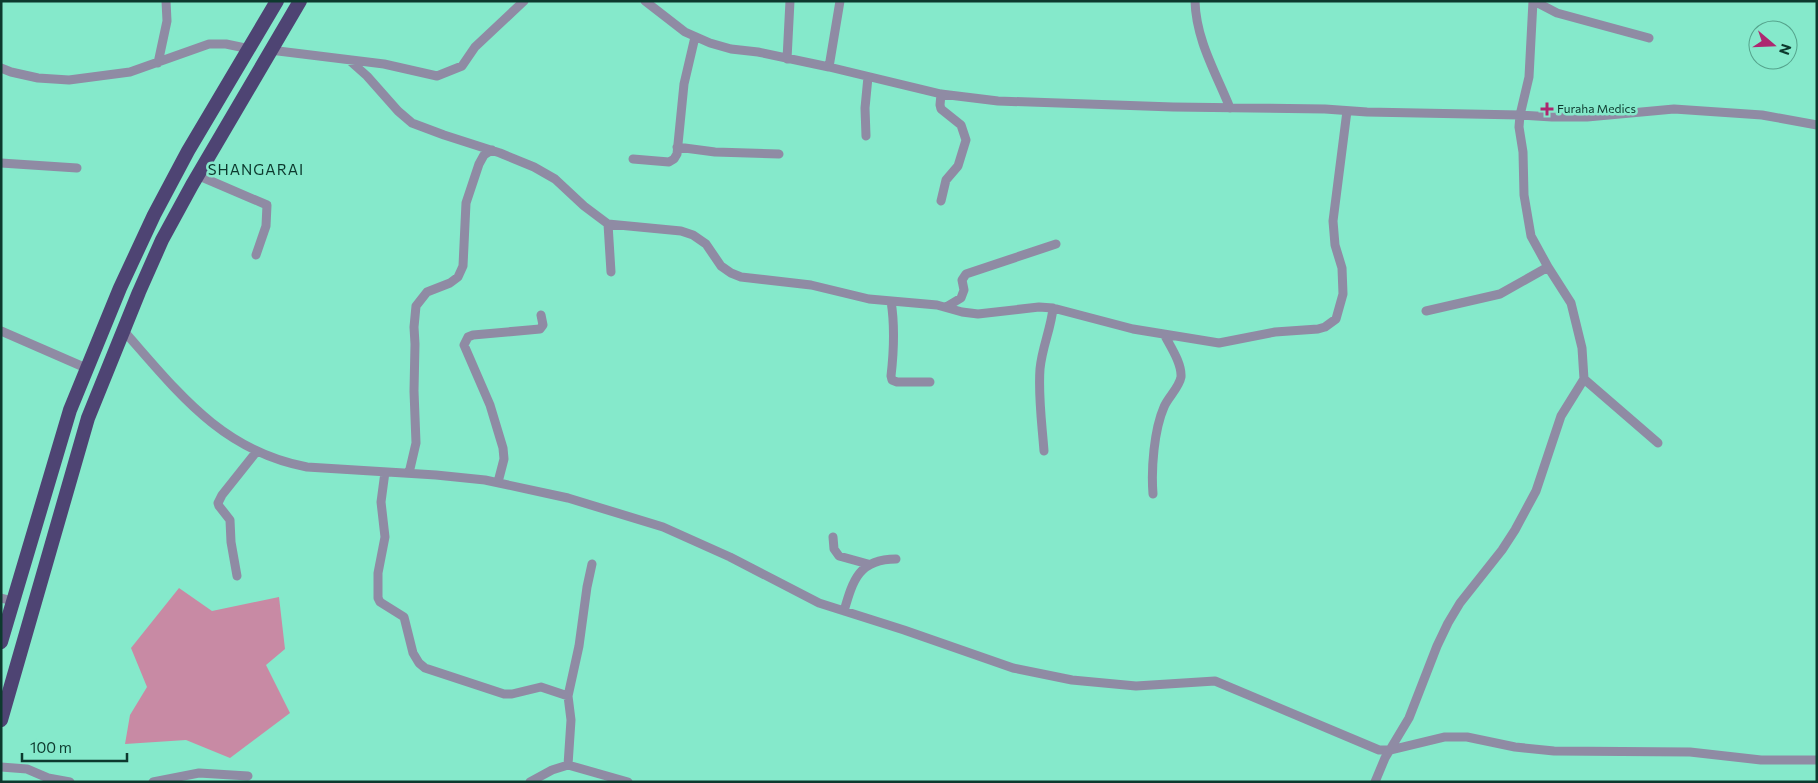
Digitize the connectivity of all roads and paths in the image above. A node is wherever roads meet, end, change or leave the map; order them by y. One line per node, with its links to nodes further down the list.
1 (166, 1): 17 (street)
2 (277, 1): 13 (highway)
3 (300, 1): 14 (highway)
4 (524, 1): 16 (street)
5 (645, 1): 10 (street)
6 (790, 1): 15 (street)
7 (840, 1): 18 (street)
8 (1195, 1): 22 (street)
9 (1534, 1): 12 (street); 24 (street)
10 (655, 5): 11 (street)
11 (695, 38): 15 (street); 27 (street)
12 (1649, 38)
13 (250, 49): 17 (street); 48 (highway)
14 (270, 50): 16 (street); 33 (highway)
15 (787, 59): 18 (street)
16 (349, 60): 28 (street)
17 (158, 63): 19 (street)
18 (829, 67): 20 (street)
19 (1, 68)
20 (868, 77): 21 (street); 26 (street)
21 (941, 94): 22 (street); 34 (street)
22 (1230, 108): 23 (street)
23 (1347, 111): 24 (street); 47 (street)
24 (1520, 115): 25 (street); 38 (street)
25 (1817, 125)
26 (866, 136)
27 (677, 147): 29 (street); 30 (street)
28 (492, 150): 35 (street); 55 (street)
29 (779, 154)
30 (634, 160)
31 (1, 163): 32 (street)
32 (76, 168)
33 (197, 175): 37 (street); 45 (highway)
34 (941, 201)
35 (608, 224): 39 (street); 40 (street)
36 (1056, 244): 41 (street)
37 (256, 255)
38 (1548, 267): 43 (street); 49 (street)
39 (611, 272)
40 (891, 301): 41 (street); 50 (street)
41 (946, 308): 42 (street)
42 (1054, 308): 47 (street); 53 (street)
43 (1426, 311)
44 (541, 315): 56 (street)
45 (123, 330): 52 (street); 67 (highway)
46 (1, 331): 48 (street)
47 (1164, 334): 57 (street)
48 (86, 368): 63 (highway)
49 (1584, 378): 51 (street); 68 (street)
50 (930, 382)
51 (1658, 443)
52 (257, 451): 54 (street); 62 (street)
53 (1044, 451)
54 (385, 472): 55 (street); 66 (street)
55 (409, 473): 56 (street)
56 (498, 482): 64 (street)
57 (1153, 494)
58 (833, 537): 61 (street)
59 (896, 559): 61 (street)
60 (592, 564): 66 (street)
61 (868, 564): 64 (street)
62 (237, 576)
63 (7, 600): 65 (highway)
64 (844, 611): 68 (street)
65 (1, 642)
66 (568, 696): 70 (street)
67 (1, 720)
68 (1390, 750): 69 (street); 77 (street)
69 (1817, 760)
70 (568, 765): 75 (street); 76 (street)
71 (1, 767): 73 (street)
72 (248, 776): 74 (street)
73 (70, 782)
74 (153, 782)
75 (530, 782)
76 (628, 782)
77 (1375, 782)

